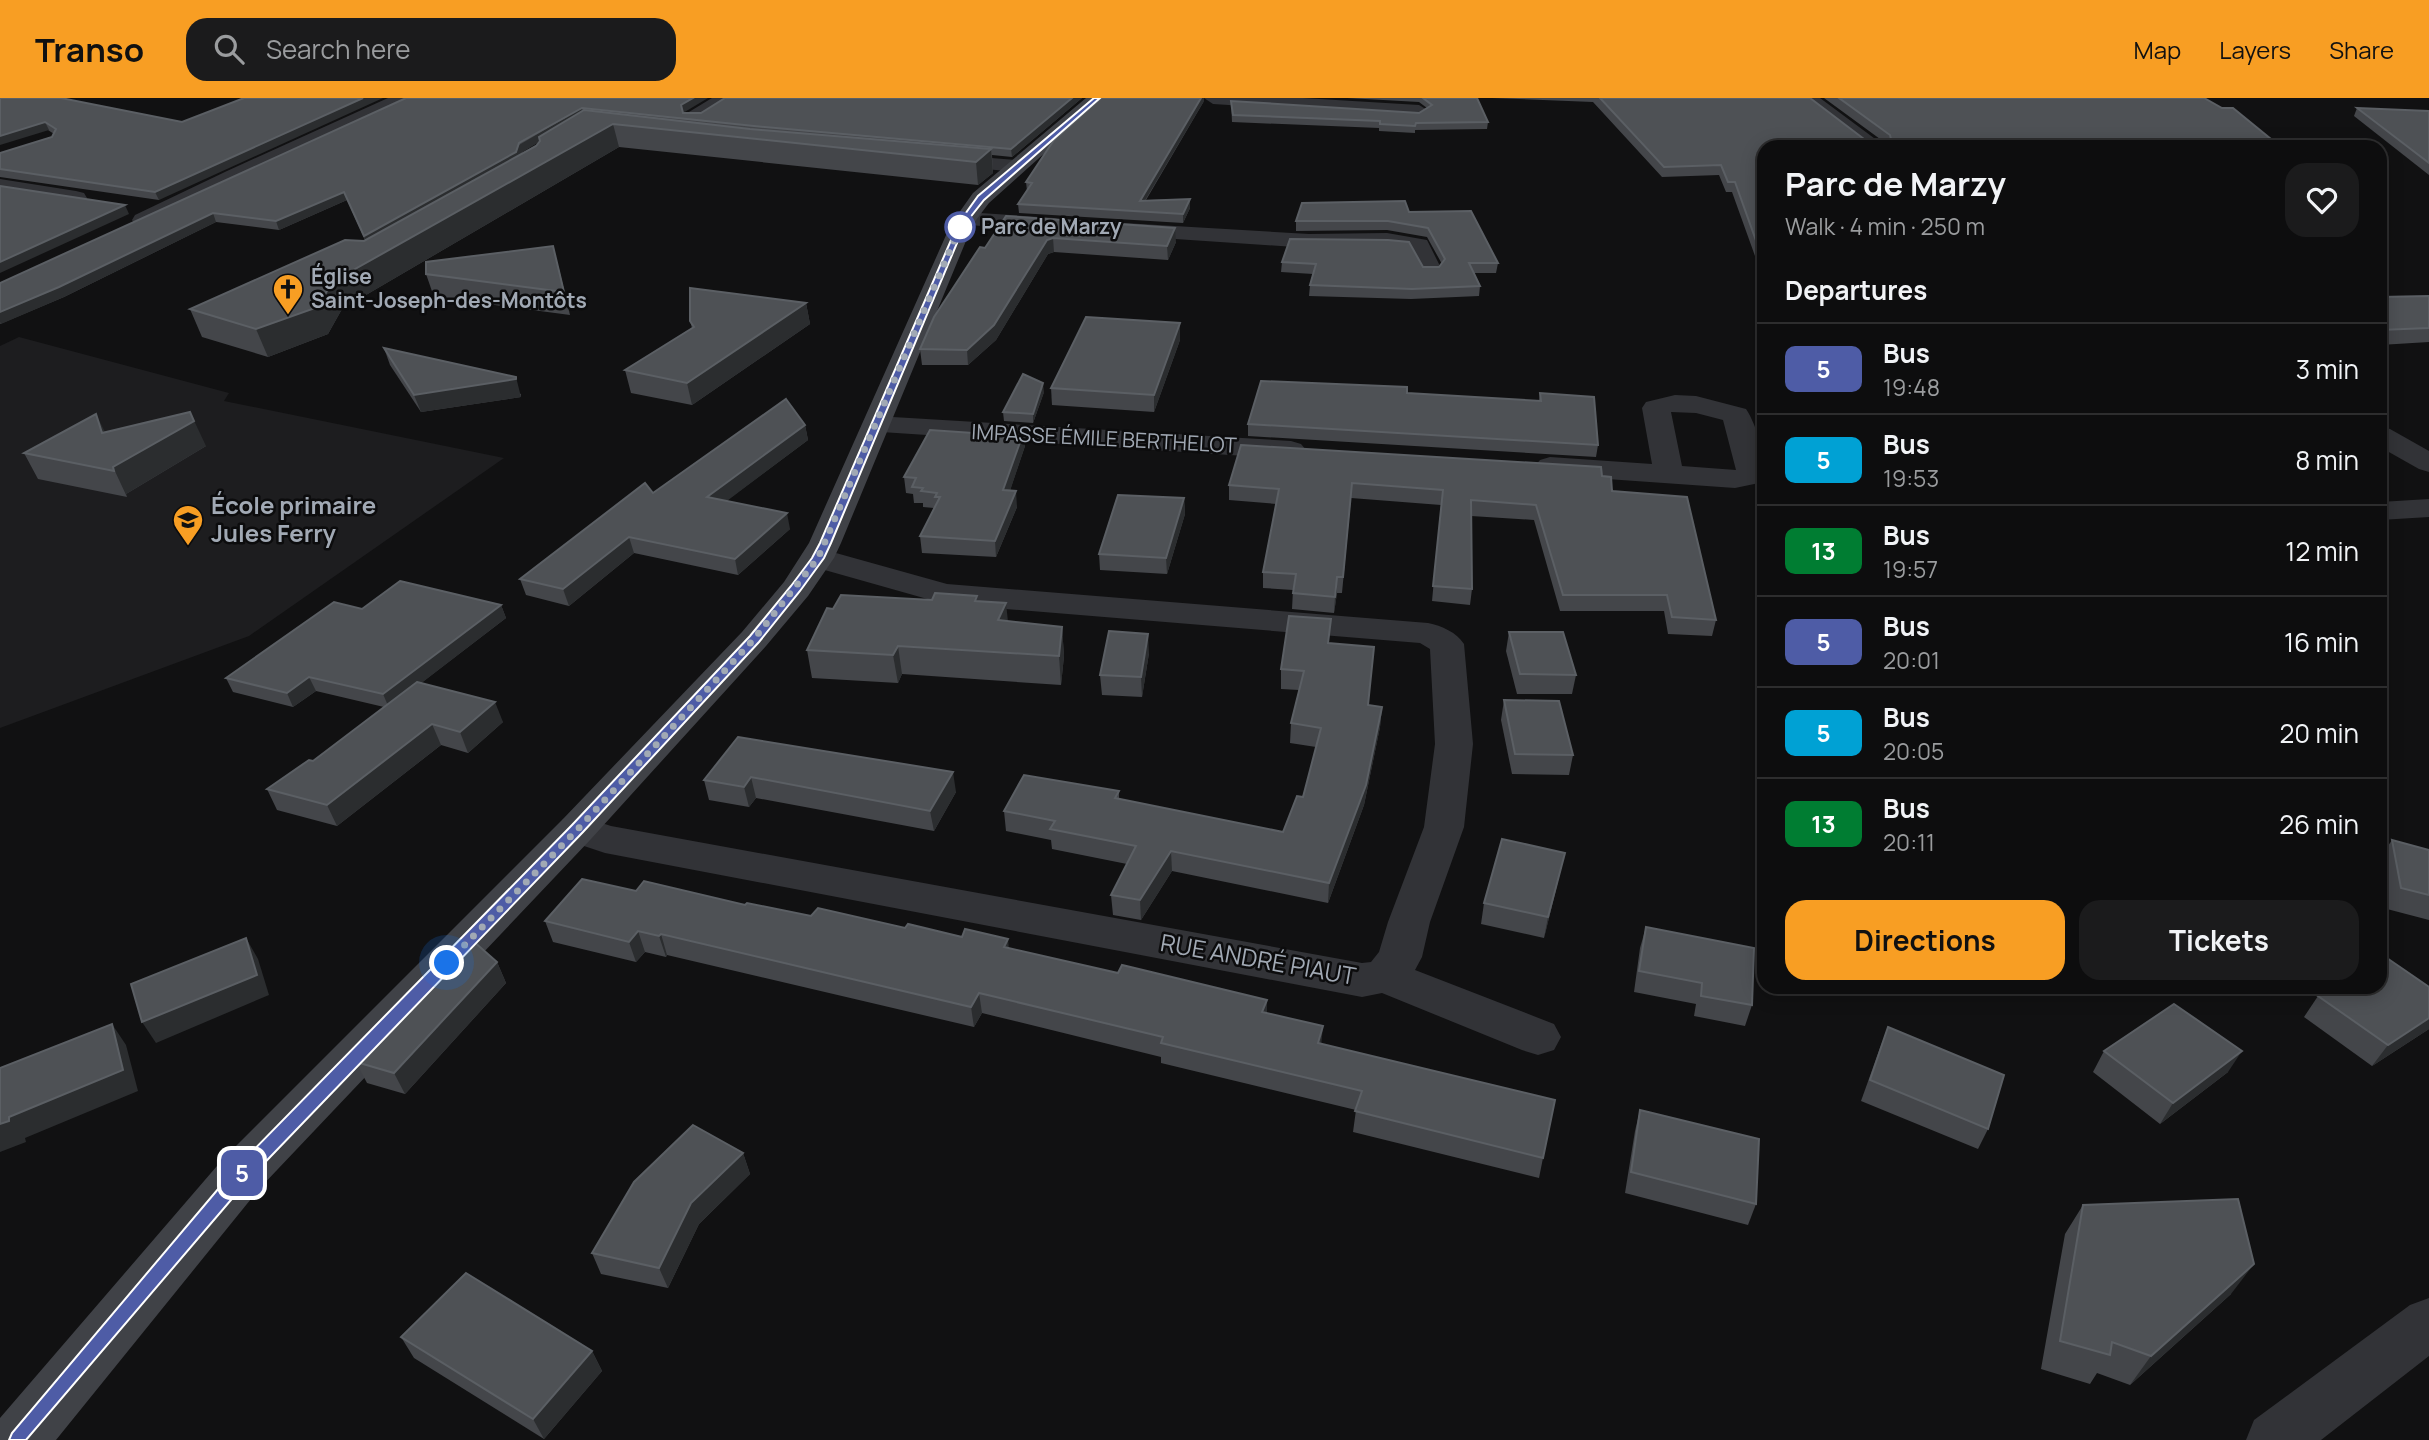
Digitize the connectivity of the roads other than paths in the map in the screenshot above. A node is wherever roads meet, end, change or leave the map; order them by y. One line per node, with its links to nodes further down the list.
1 (404, 98): 14 (street)
2 (726, 98): 7 (street)
3 (1097, 98): 10 (main road)
4 (1213, 98): 6 (street)
5 (1808, 98): 8 (street)
6 (1419, 111)
7 (694, 116)
8 (1867, 140)
9 (924, 159): 10 (street)
10 (1016, 166): 15 (main road)
11 (0, 184): 12 (street)
12 (93, 201)
13 (131, 206): 14 (street)
14 (162, 210): 17 (street)
15 (965, 219): 16 (street); 20 (main road)
16 (1079, 227)
17 (125, 228)
18 (1106, 228): 19 (street)
19 (1430, 271)
20 (876, 425): 22 (street, IMPASSE ÉMILE BERTHELOT); 28 (main road)
21 (2387, 439): 23 (street)
22 (1319, 452)
23 (2429, 463)
24 (1528, 464): 25 (street)
25 (1668, 473)
26 (2429, 508): 27 (street)
27 (2387, 511)
28 (818, 558): 29 (main road); 30 (street, RUE ANDRÉ PIAUT)
29 (578, 829): 30 (street, RUE ANDRÉ PIAUT); 33 (main road)
30 (1385, 976): 31 (street)
31 (1538, 1037)
32 (2429, 1323): 34 (street)
33 (19, 1440)
34 (2275, 1440)

